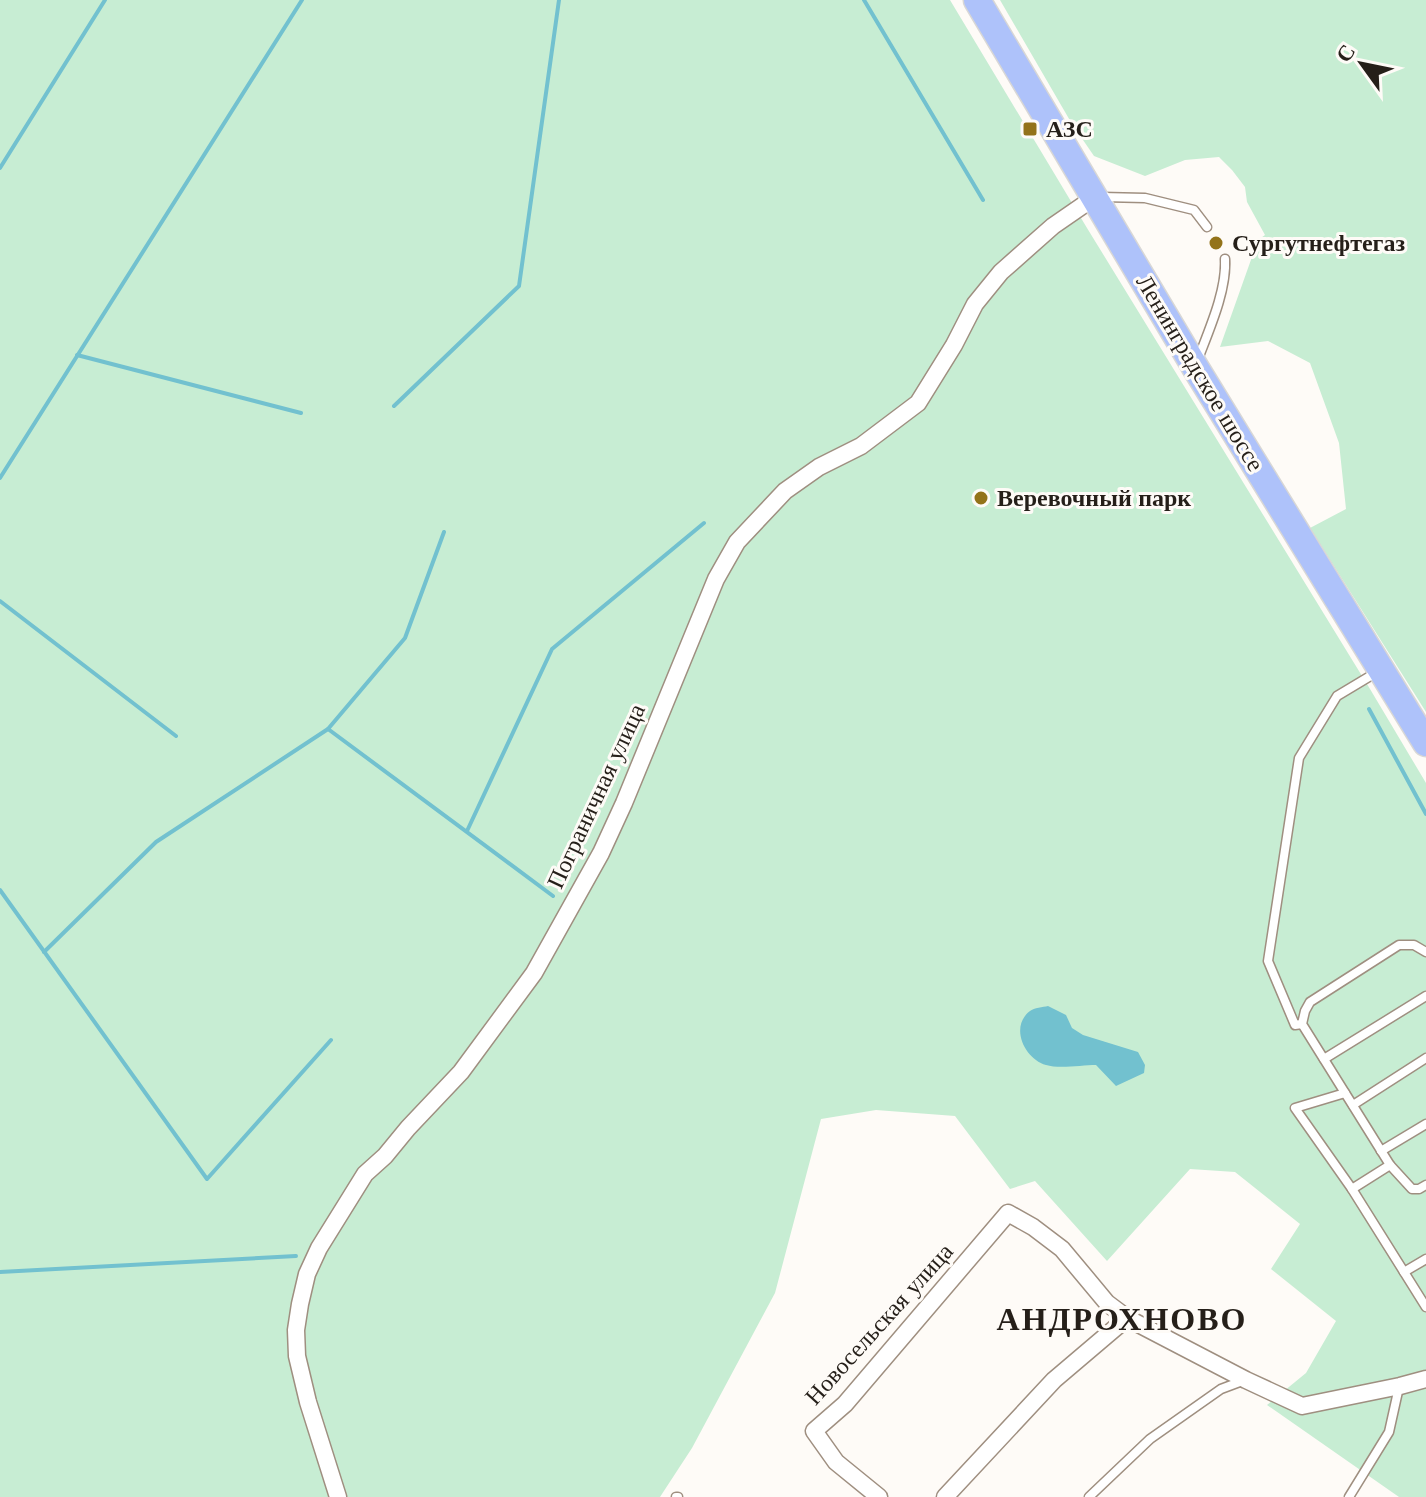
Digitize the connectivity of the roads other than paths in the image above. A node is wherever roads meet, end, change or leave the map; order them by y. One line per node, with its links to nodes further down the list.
1 (977, 0): 2 (highway, Ленинградское шоссе)
2 (1095, 197): 3 (lane); 5 (highway, Ленинградское шоссе); 27 (street, Пограничная улица)
3 (1207, 227)
4 (1225, 259): 5 (lane)
5 (1195, 367): 6 (highway, Ленинградское шоссе)
6 (1381, 670): 7 (highway, Ленинградское шоссе); 10 (lane)
7 (1426, 743)
8 (1426, 952): 10 (lane)
9 (1426, 996): 12 (lane)
10 (1302, 1024): 12 (lane)
11 (1426, 1058): 14 (lane)
12 (1324, 1059): 13 (lane)
13 (1345, 1093): 14 (lane); 19 (lane)
14 (1353, 1105): 16 (lane)
15 (1426, 1124): 16 (lane)
16 (1381, 1151): 17 (lane)
17 (1390, 1165): 18 (lane); 19 (lane)
18 (1426, 1185)
19 (1352, 1189): 21 (lane)
20 (1426, 1259): 21 (lane)
21 (1404, 1272): 22 (lane)
22 (1426, 1307)
23 (1127, 1318): 25 (street); 28 (street, Новосельская улица); 29 (street)
24 (1426, 1379): 26 (street)
25 (1246, 1380): 26 (street); 30 (lane)
26 (1400, 1386): 31 (lane)
27 (338, 1497)
28 (879, 1497)
29 (945, 1497)
30 (1089, 1497)
31 (1349, 1497)

